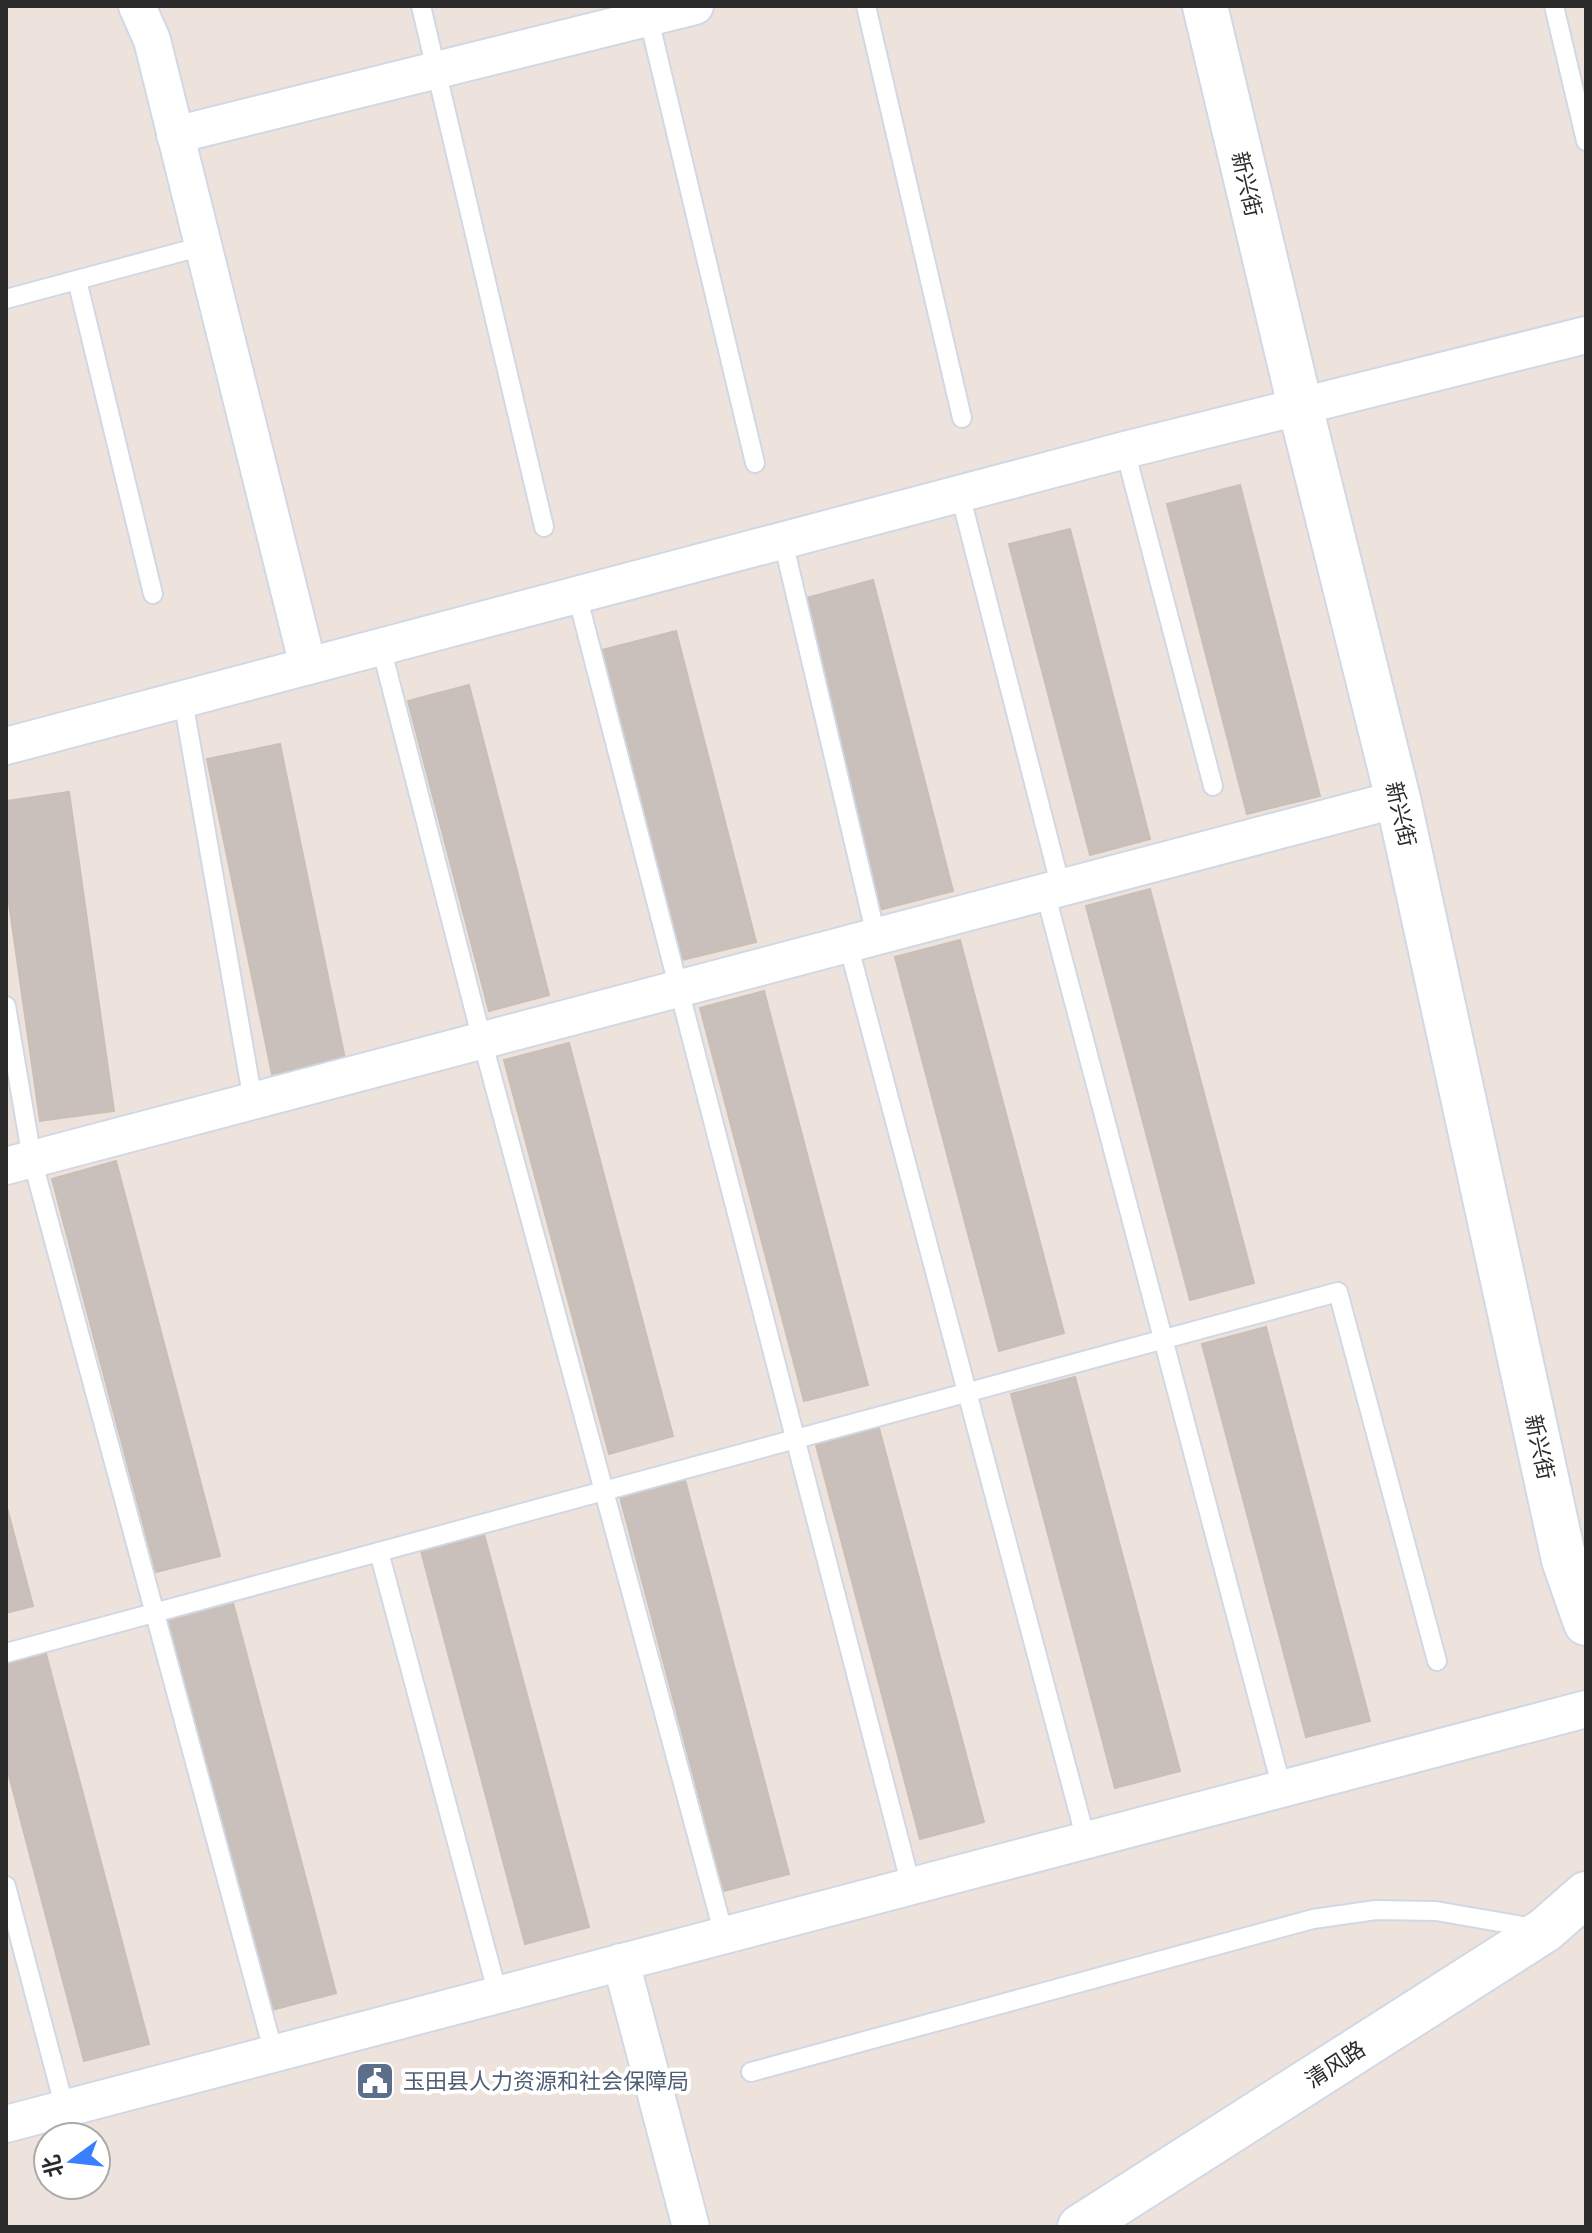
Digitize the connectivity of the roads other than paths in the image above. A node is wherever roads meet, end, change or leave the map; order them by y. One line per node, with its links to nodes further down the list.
1 (137, 6): 9 (street)
2 (421, 6): 8 (lane)
3 (695, 6): 7 (street)
4 (866, 6): 16 (lane)
5 (1205, 6): 15 (street, 新兴街)
6 (1554, 6): 10 (lane)
7 (647, 12): 8 (street); 18 (lane)
8 (436, 70): 9 (street); 20 (lane)
9 (175, 135): 11 (street)
10 (1586, 141)
11 (203, 246): 12 (lane); 25 (street)
12 (77, 280): 13 (lane); 22 (lane)
13 (6, 299)
14 (1586, 335): 15 (street)
15 (1300, 406): 17 (street); 29 (street, 新兴街)
16 (962, 418)
17 (1125, 450): 19 (street); 28 (lane)
18 (755, 463)
19 (960, 494): 21 (street); 30 (lane)
20 (544, 527)
21 (783, 541): 23 (street); 31 (lane)
22 (153, 594)
23 (577, 595): 24 (street); 32 (lane)
24 (381, 647): 25 (street); 34 (lane)
25 (308, 666): 26 (street)
26 (183, 700): 27 (street); 35 (lane)
27 (6, 746)
28 (1213, 786)
29 (1398, 799): 30 (street); 42 (street, 新兴街)
30 (1053, 890): 31 (street); 37 (lane)
31 (862, 940): 32 (street); 38 (lane)
32 (678, 989): 34 (street); 39 (lane)
33 (6, 1006): 36 (lane)
34 (482, 1040): 35 (street); 40 (lane)
35 (253, 1101): 36 (street)
36 (19, 1163): 43 (lane)
37 (1163, 1339): 38 (lane); 46 (lane); 48 (lane)
38 (967, 1392): 39 (lane); 49 (lane)
39 (795, 1439): 40 (lane); 51 (lane)
40 (604, 1490): 41 (lane); 54 (lane)
41 (379, 1552): 43 (lane); 56 (lane)
42 (1575, 1573): 44 (street, 新兴街)
43 (154, 1613): 45 (lane); 57 (lane)
44 (1586, 1623)
45 (6, 1653)
46 (1437, 1661)
47 (1586, 1709): 48 (street)
48 (1282, 1789): 49 (street)
49 (1086, 1840): 51 (street)
50 (6, 1886): 59 (lane)
51 (911, 1886): 54 (street)
52 (1586, 1894): 53 (street, 清风路)
53 (1545, 1930): 58 (lane); 62 (street, 清风路)
54 (724, 1935): 55 (street)
55 (621, 1962): 56 (street); 61 (street)
56 (498, 1995): 57 (street)
57 (274, 2054): 59 (street)
58 (751, 2072)
59 (65, 2109): 60 (street)
60 (6, 2124)
61 (691, 2227)
62 (1080, 2227)

